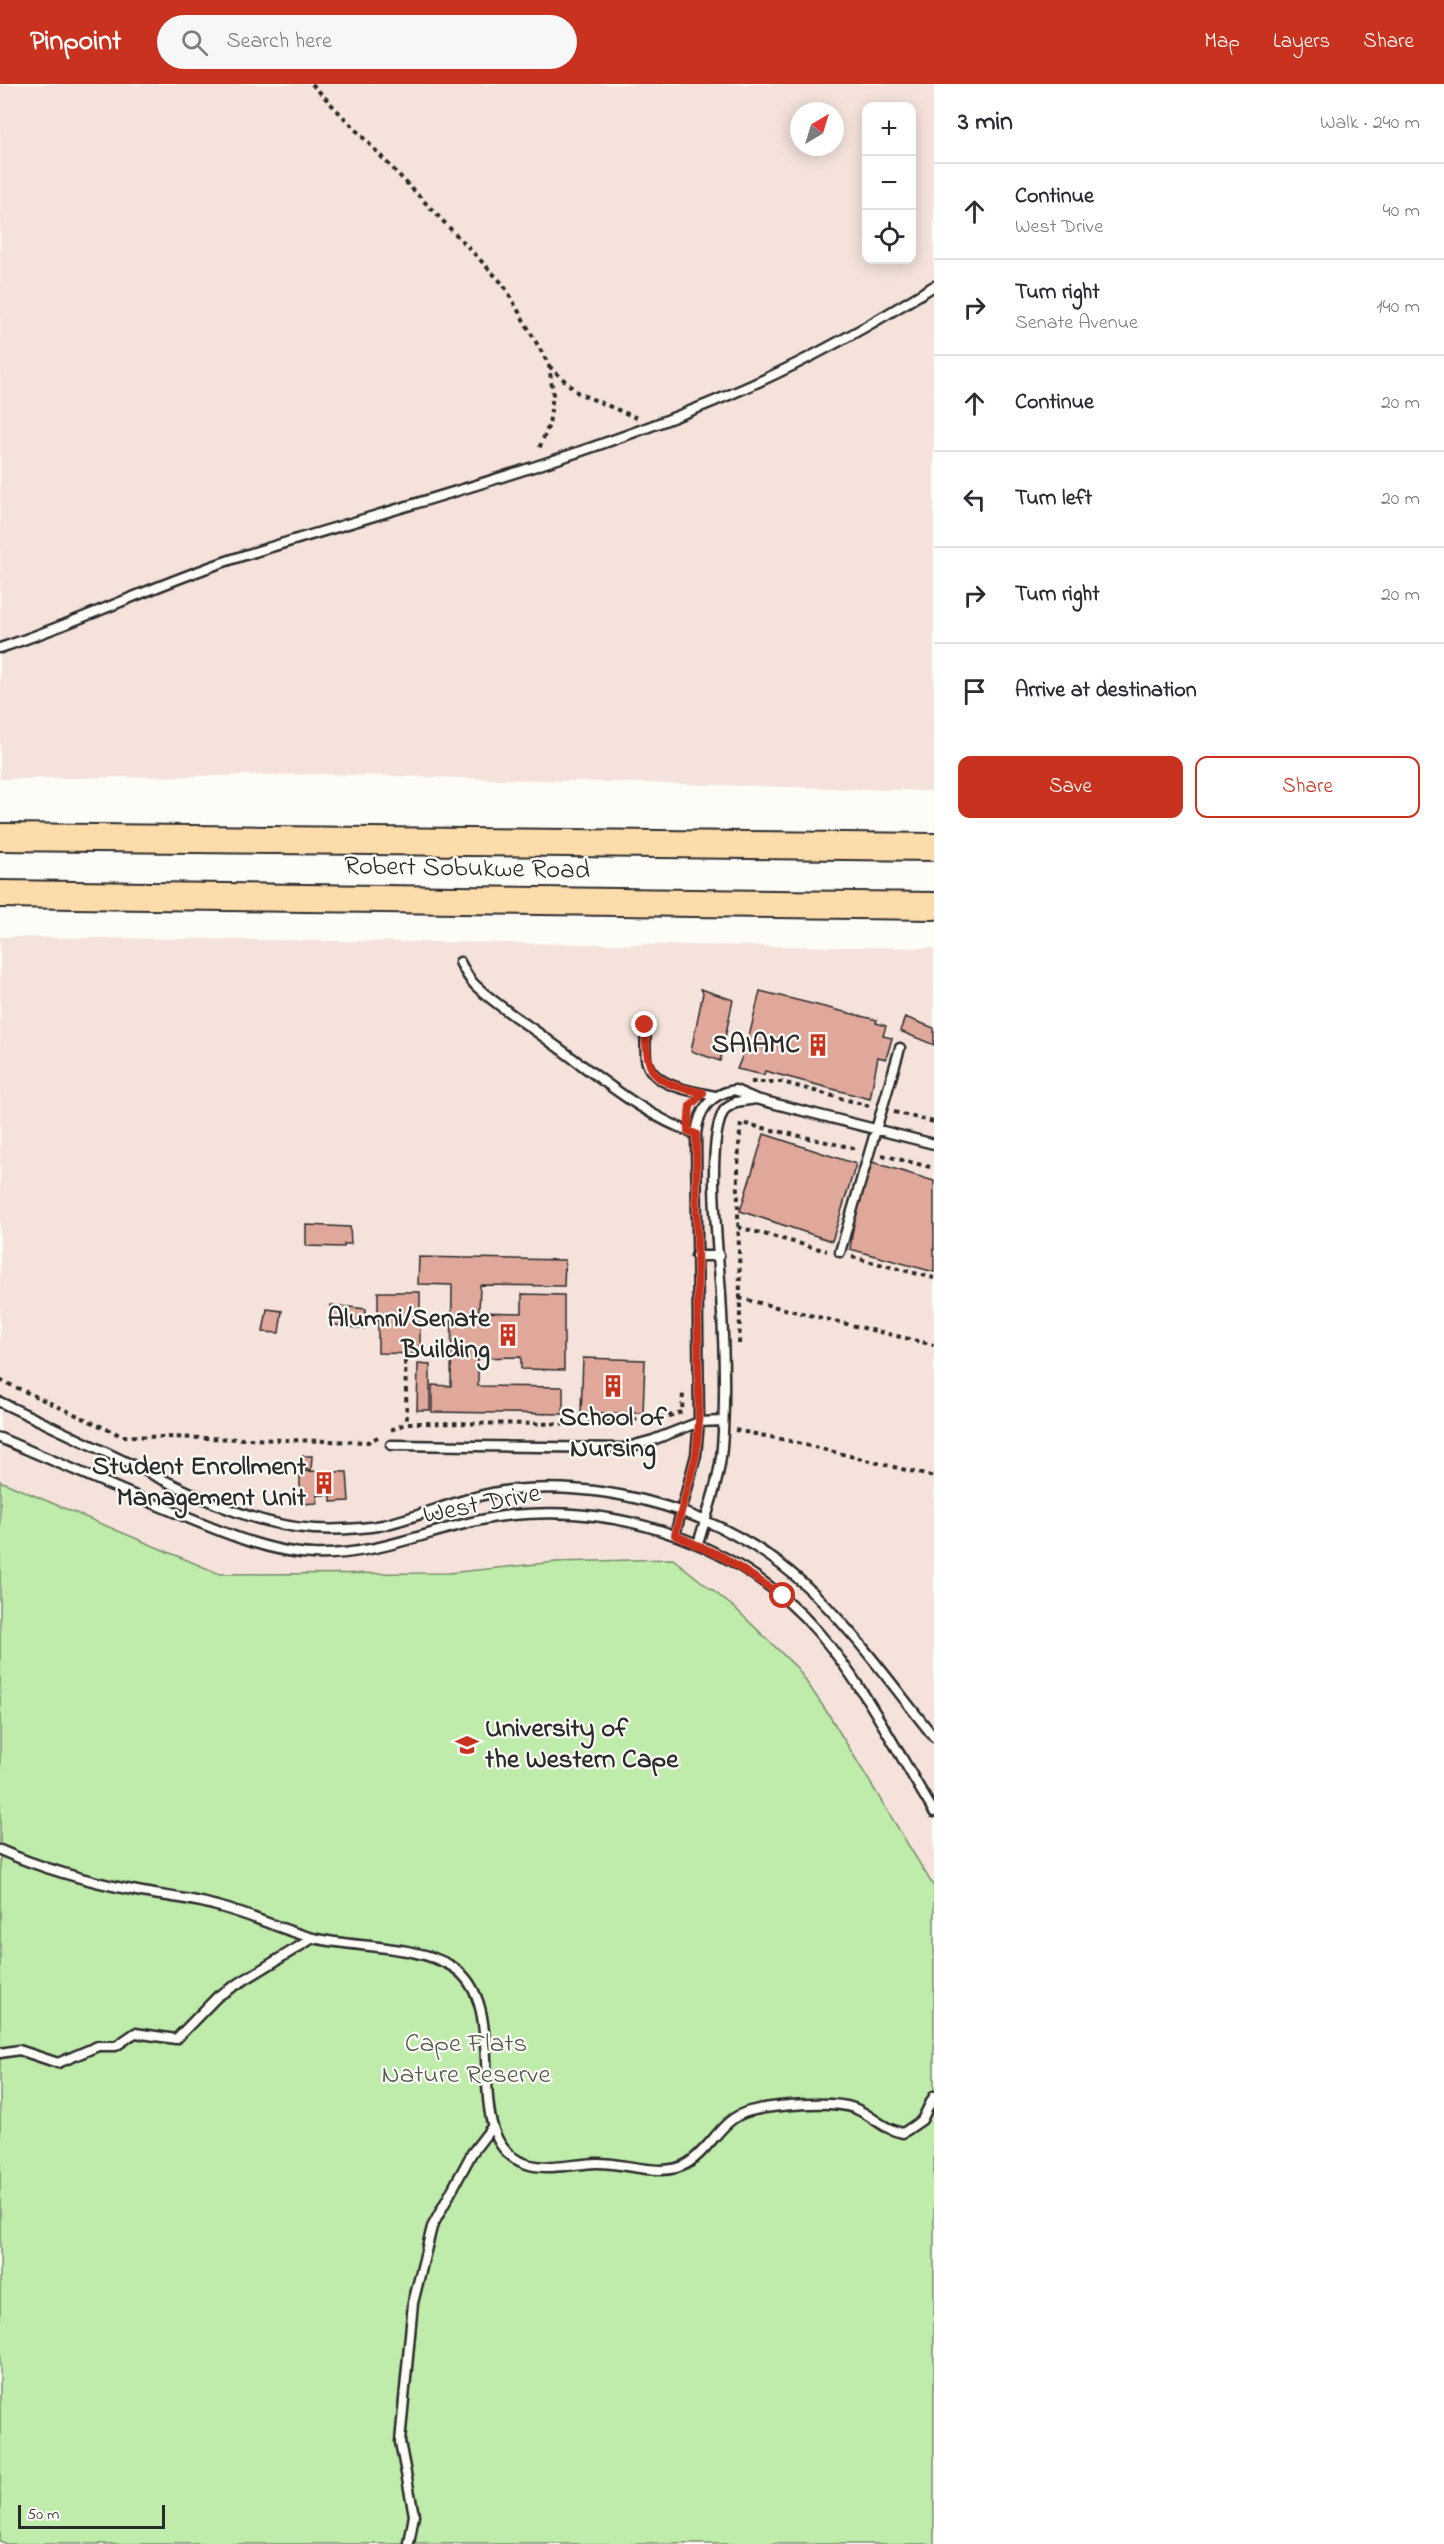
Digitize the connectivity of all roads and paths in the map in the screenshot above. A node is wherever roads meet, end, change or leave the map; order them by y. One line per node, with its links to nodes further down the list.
1 (312, 84): 3 (path)
2 (934, 286): 4 (lane)
3 (549, 365): 4 (path); 5 (path)
4 (653, 424): 5 (lane)
5 (531, 466): 6 (lane)
6 (0, 648)
7 (0, 837): 8 (main road, Robert Sobukwe Road)
8 (934, 848)
9 (0, 894): 10 (main road, Robert Sobukwe Road)
10 (934, 906)
11 (460, 962): 20 (lane)
12 (645, 1025): 15 (lane)
13 (900, 1048): 17 (lane)
14 (740, 1080): 17 (path)
15 (715, 1096): 16 (lane); 20 (lane)
16 (756, 1099): 19 (lane); 26 (lane)
17 (881, 1109): 18 (path); 19 (lane)
18 (934, 1122)
19 (874, 1130): 21 (lane); 22 (lane)
20 (696, 1134): 25 (lane)
21 (934, 1144)
22 (868, 1152): 23 (path); 24 (lane); 28 (path)
23 (934, 1168)
24 (840, 1252)
25 (696, 1256): 26 (lane); 37 (lane)
26 (718, 1256): 27 (lane)
27 (722, 1297): 28 (path); 35 (lane)
28 (741, 1299): 29 (path); 30 (path)
29 (934, 1345)
30 (739, 1346)
31 (405, 1361): 36 (path)
32 (0, 1380): 36 (path)
33 (683, 1389): 36 (path)
34 (0, 1402): 44 (lane, West Drive)
35 (723, 1421): 37 (lane); 45 (lane)
36 (408, 1422)
37 (699, 1422): 42 (lane); 44 (lane)
38 (735, 1422): 39 (path)
39 (735, 1430): 41 (path); 43 (path)
40 (0, 1438): 46 (lane, West Drive)
41 (734, 1440)
42 (391, 1445)
43 (934, 1477)
44 (682, 1512): 45 (lane, West Drive); 46 (lane)
45 (705, 1521): 47 (lane); 48 (lane, West Drive)
46 (675, 1535): 47 (lane, West Drive)
47 (698, 1544): 49 (lane, West Drive)
48 (934, 1737)
49 (934, 1812)
50 (0, 1850): 51 (lane)
51 (313, 1938): 52 (lane); 54 (lane)
52 (0, 2053)
53 (934, 2096): 54 (lane)
54 (492, 2127): 55 (lane)
55 (409, 2544)

